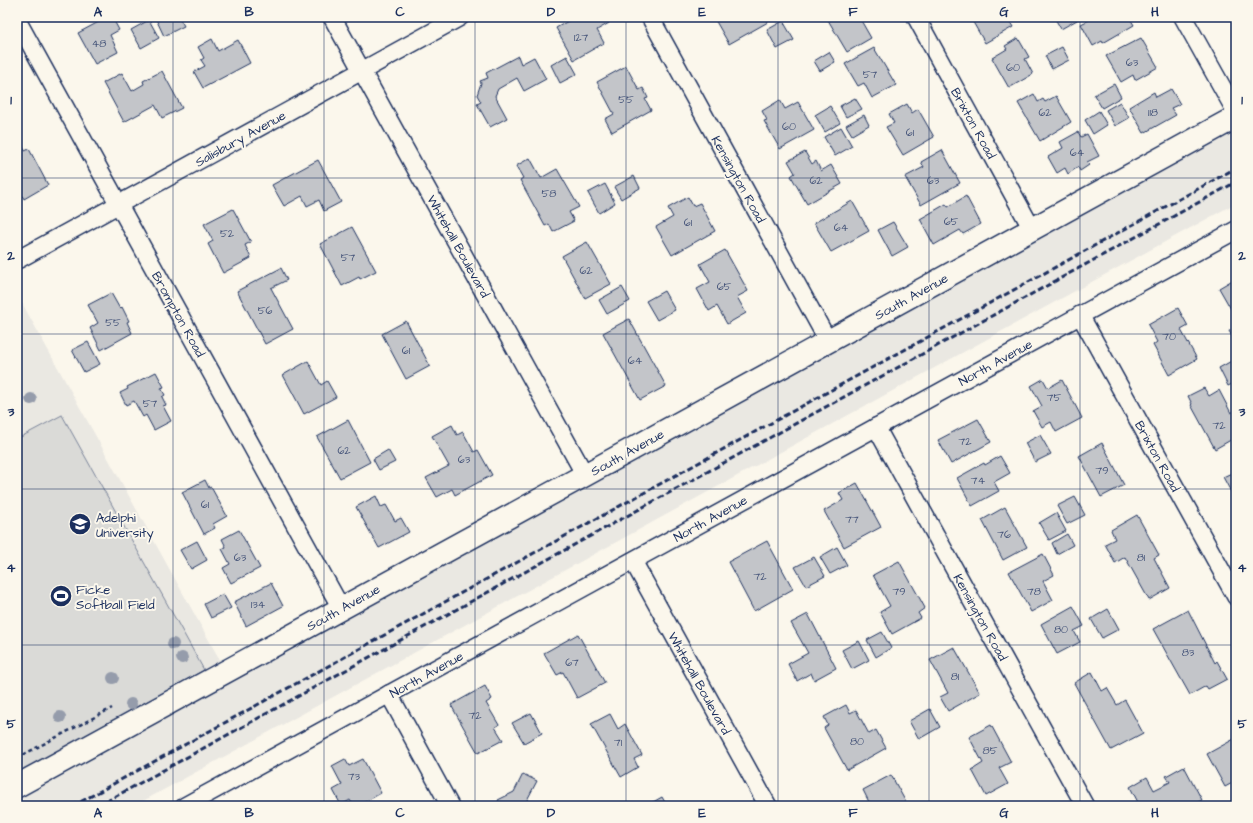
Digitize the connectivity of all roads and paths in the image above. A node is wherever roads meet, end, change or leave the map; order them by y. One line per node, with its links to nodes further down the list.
1 (332, 17): 7 (street, Whitehall Boulevard)
2 (460, 17): 7 (street, Salisbury Avenue)
3 (650, 17): 15 (street, Kensington Road)
4 (916, 17): 11 (street, Brixton Road)
5 (1183, 17): 8 (street)
6 (17, 20): 10 (street, Brompton Road)
7 (362, 71): 10 (street, Salisbury Avenue); 17 (street, Whitehall Boulevard)
8 (1236, 112)
9 (1236, 117): 11 (street, South Avenue)
10 (119, 205): 13 (street, Salisbury Avenue); 20 (street, Brompton Road)
11 (1032, 229): 15 (street, South Avenue)
12 (1236, 230): 14 (street, North Avenue)
13 (19, 259)
14 (1080, 316): 16 (street, North Avenue); 19 (street, Brixton Road)
15 (828, 342): 17 (street, South Avenue)
16 (876, 427): 18 (street, North Avenue); 28 (street, Kensington Road)
17 (585, 475): 20 (street, South Avenue)
18 (633, 561): 21 (street, North Avenue); 27 (street, Whitehall Boulevard)
19 (1236, 597)
20 (341, 608): 24 (street, South Avenue)
21 (389, 694): 25 (street, North Avenue); 26 (street)
22 (114, 706): 23 (path)
23 (17, 758)
24 (17, 786)
25 (185, 806)
26 (450, 806)
27 (768, 806)
28 (1085, 806)

